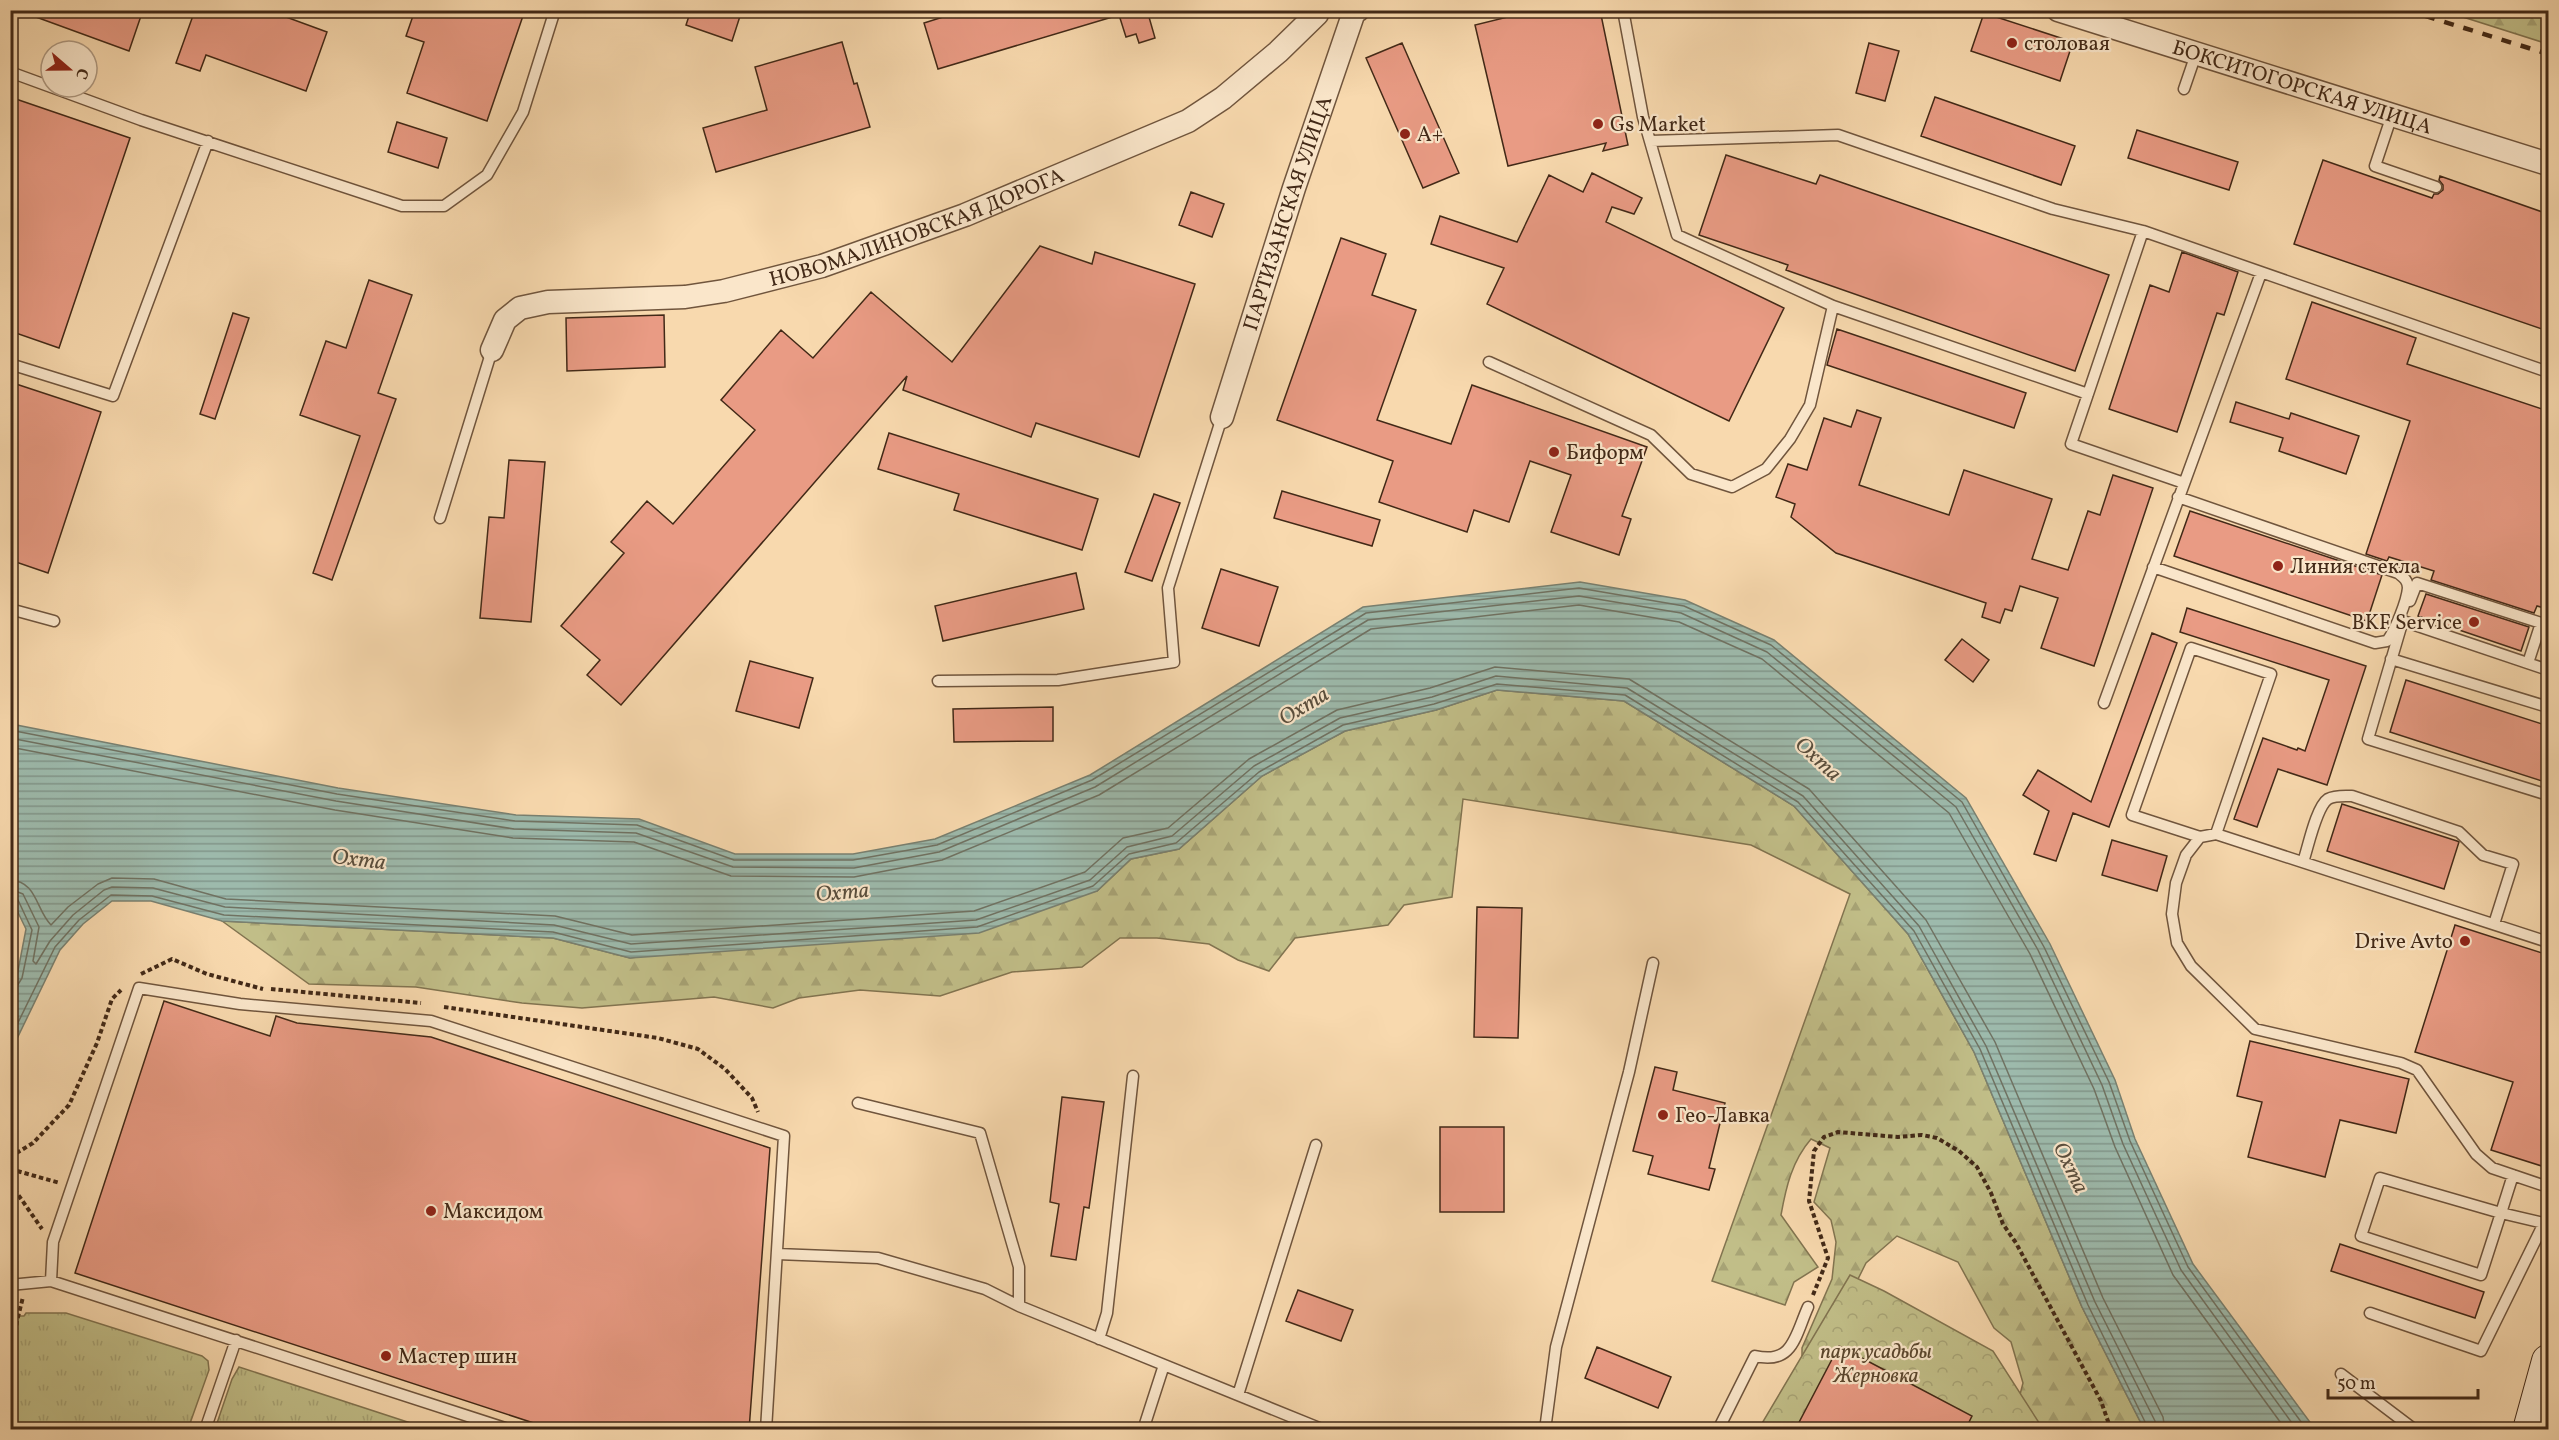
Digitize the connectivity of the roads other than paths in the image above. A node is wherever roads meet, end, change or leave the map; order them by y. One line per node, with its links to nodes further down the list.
1 (555, 10): 12 (lane)
2 (1623, 10): 13 (lane)
3 (2058, 10): 6 (street, БОКСИТОГОРСКАЯ УЛИЦА)
4 (1356, 11): 5 (street); 24 (street, ПАРТИЗАНСКАЯ УЛИЦА)
5 (1316, 12): 19 (street, НОВОМАЛИНОВСКАЯ ДОРОГА)
6 (2196, 54): 9 (lane); 11 (street, БОКСИТОГОРСКАЯ УЛИЦА)
7 (10, 72): 8 (lane)
8 (39, 83)
9 (2184, 89)
10 (84, 99): 12 (lane)
11 (2392, 115): 14 (street, БОКСИТОГОРСКАЯ УЛИЦА); 15 (lane)
12 (208, 141): 21 (lane)
13 (1651, 141): 16 (lane); 18 (lane)
14 (2548, 164)
15 (2436, 187)
16 (2143, 231): 17 (lane); 23 (lane)
17 (2261, 273): 22 (lane); 25 (lane)
18 (1833, 306): 20 (lane); 23 (lane)
19 (492, 350): 27 (lane)
20 (1489, 362)
21 (10, 364)
22 (2548, 372)
23 (2088, 394): 25 (lane)
24 (1222, 417): 35 (lane)
25 (2184, 483): 26 (lane)
26 (2178, 497): 28 (lane); 28 (lane)
27 (440, 518)
28 (2153, 567): 36 (lane)
29 (10, 609): 30 (lane)
30 (54, 621)
31 (2403, 621): 32 (lane); 33 (lane); 33 (lane)
32 (2391, 659): 37 (lane); 38 (lane)
33 (2528, 663): 34 (lane)
34 (2548, 670)
35 (938, 681)
36 (2104, 703)
37 (2548, 707)
38 (2548, 795)
39 (2216, 834): 40 (lane); 40 (lane); 41 (lane)
40 (2200, 837): 48 (lane)
41 (2303, 862): 42 (lane); 42 (lane)
42 (2494, 924): 43 (lane)
43 (2548, 942)
44 (1653, 963): 69 (lane)
45 (1133, 1076): 58 (lane)
46 (858, 1103): 55 (lane)
47 (1316, 1145): 63 (lane)
48 (2513, 1175): 49 (lane); 50 (lane)
49 (2548, 1187)
50 (2501, 1213): 50 (lane); 51 (lane)
51 (2546, 1223): 57 (lane)
52 (777, 1254): 53 (lane); 55 (lane); 66 (lane)
53 (51, 1281): 54 (lane); 59 (lane)
54 (10, 1285)
55 (1018, 1306): 58 (lane)
56 (1808, 1307): 70 (lane)
57 (2370, 1313)
58 (1099, 1339): 60 (lane)
59 (236, 1340): 64 (lane); 65 (lane)
60 (1164, 1365): 63 (lane); 67 (lane)
61 (2341, 1374): 71 (lane)
62 (2547, 1376): 72 (main road)
63 (1238, 1395): 68 (lane)
64 (205, 1430)
65 (511, 1430)
66 (766, 1430)
67 (1143, 1430)
68 (1324, 1430)
69 (1545, 1430)
70 (1718, 1430)
71 (2415, 1430)
72 (2529, 1430)

